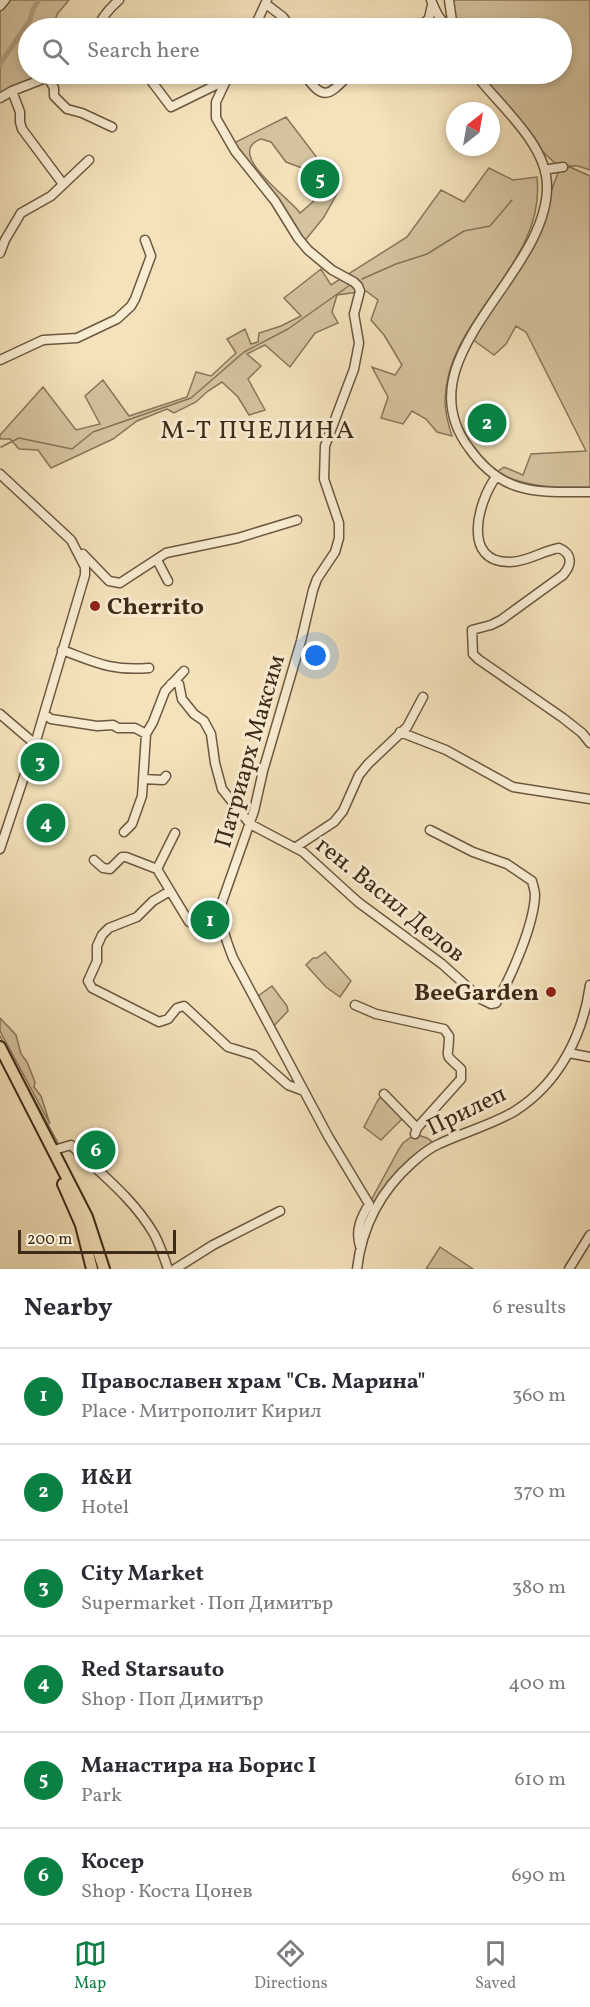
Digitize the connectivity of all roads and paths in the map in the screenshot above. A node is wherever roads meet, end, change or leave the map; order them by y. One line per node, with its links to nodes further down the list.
1 (5, 0): 6 (street)
2 (119, 0): 7 (street)
3 (448, 0): 12 (street)
4 (432, 1): 10 (street); 11 (street)
5 (266, 2): 8 (street); 9 (street)
6 (0, 6)
7 (103, 18)
8 (259, 18)
9 (284, 18)
10 (429, 18)
11 (439, 18)
12 (451, 18)
13 (30, 84): 21 (street)
14 (53, 84): 23 (street)
15 (154, 84): 16 (street)
16 (218, 84)
17 (225, 84): 52 (street, Патриарх Максим)
18 (312, 84): 19 (street)
19 (339, 84)
20 (483, 84): 26 (street)
21 (12, 91): 22 (street); 27 (street)
22 (0, 98)
23 (112, 127)
24 (89, 160): 27 (street)
25 (563, 167): 26 (street)
26 (545, 172): 32 (street)
27 (63, 184): 29 (street)
28 (145, 240): 30 (street)
29 (0, 253)
30 (0, 360)
31 (0, 474): 35 (street)
32 (496, 477): 33 (street); 47 (street)
33 (590, 492)
34 (297, 520): 36 (street)
35 (71, 540): 36 (street); 38 (street)
36 (157, 560): 37 (street)
37 (168, 581)
38 (62, 650): 39 (street); 44 (street)
39 (149, 668)
40 (184, 671): 41 (street)
41 (171, 684): 46 (street); 52 (street, ген. Васил Делов)
42 (423, 697): 45 (street)
43 (0, 714): 48 (street)
44 (44, 714): 46 (street); 48 (street)
45 (400, 732): 51 (street); 56 (street)
46 (146, 734): 50 (street)
47 (590, 742)
48 (35, 744): 57 (street)
49 (166, 776): 50 (street)
50 (143, 779): 54 (street)
51 (590, 800)
52 (250, 824): 56 (street, ген. Васил Делов); 61 (street, Патриарх Максим)
53 (430, 830): 56 (street, ген. Васил Делов)
54 (124, 832)
55 (175, 832): 59 (street)
56 (296, 847)
57 (0, 849)
58 (94, 860): 59 (street)
59 (157, 869): 60 (street)
60 (170, 891): 61 (street); 67 (street)
61 (223, 930): 67 (street, Патриарх Максим)
62 (590, 985): 65 (street, Прилеп)
63 (355, 1005): 68 (street)
64 (0, 1047): 69 (main road)
65 (569, 1053): 66 (street); 73 (street, Прилеп)
66 (590, 1057)
67 (304, 1091): 73 (street, Патриарх Максим)
68 (384, 1094)
69 (32, 1111): 70 (main road); 74 (main road)
70 (58, 1148): 75 (main road); 76 (street)
71 (280, 1211): 77 (street)
72 (590, 1235): 79 (street)
73 (360, 1246): 78 (street, Прилеп)
74 (92, 1269)
75 (104, 1269)
76 (168, 1269)
77 (175, 1269)
78 (357, 1269)
79 (569, 1269)

